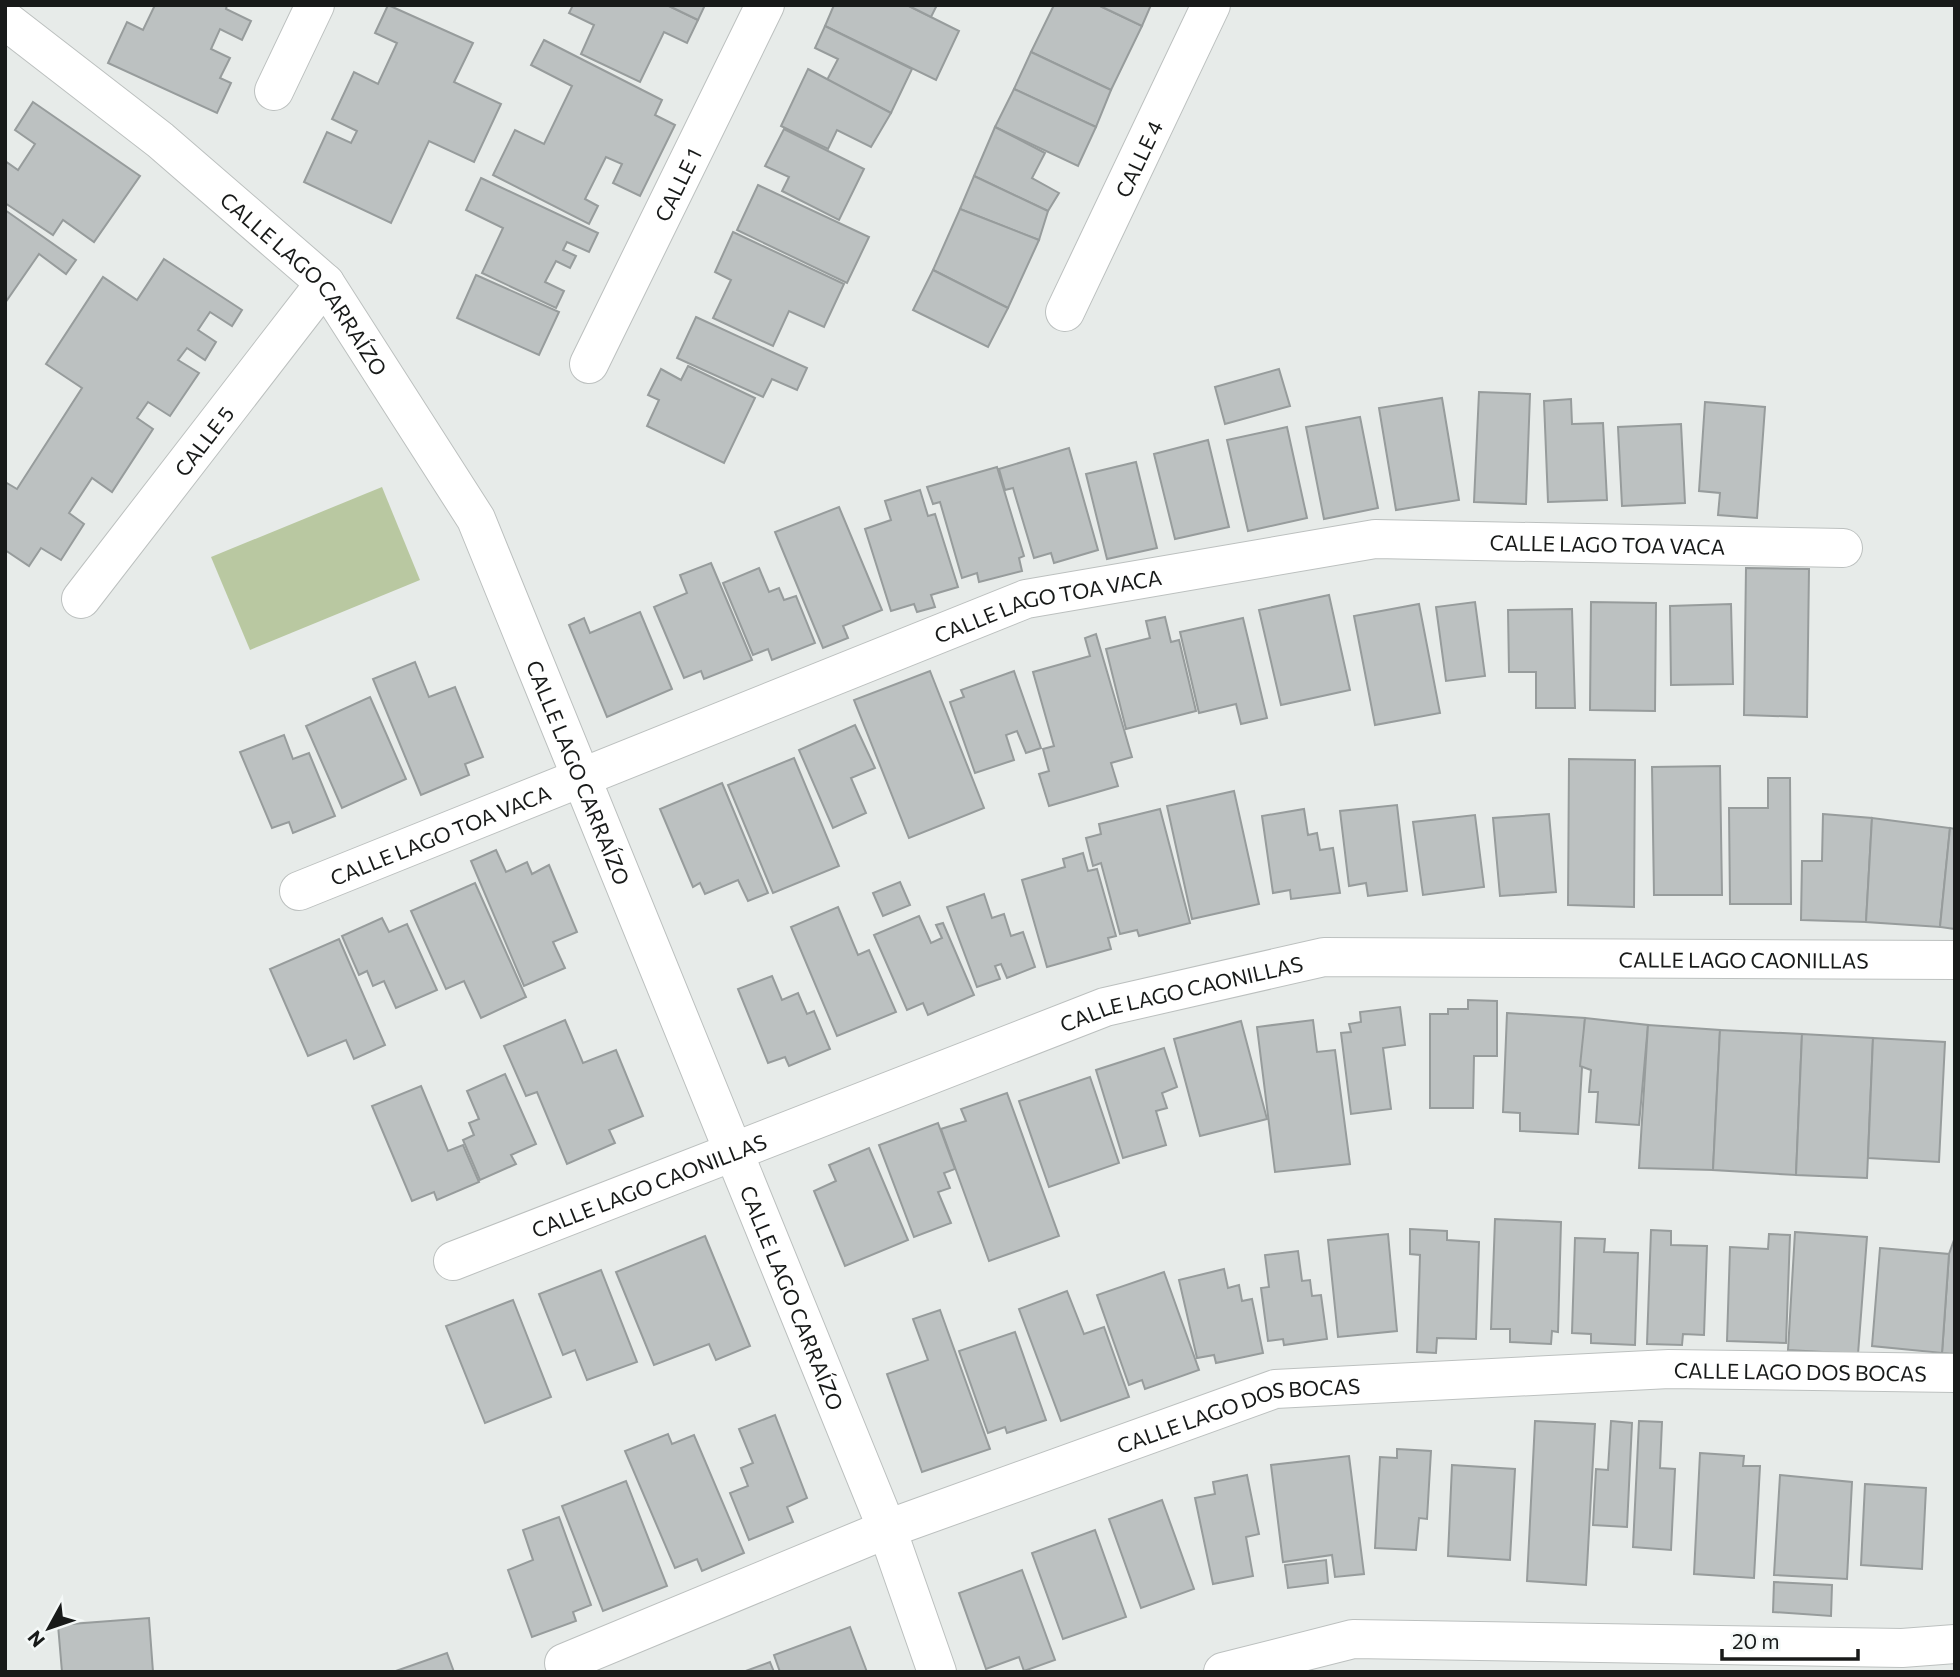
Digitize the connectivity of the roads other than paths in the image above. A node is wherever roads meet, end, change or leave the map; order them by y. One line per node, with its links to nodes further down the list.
1 (315, 5): 5 (street)
2 (765, 5): 8 (street, CALLE 1)
3 (1211, 5): 7 (street, CALLE 4)
4 (7, 26): 6 (street, CALLE LAGO CARRAÍZO)
5 (274, 91)
6 (325, 283): 10 (street, CALLE 5); 11 (street, CALLE LAGO CARRAÍZO)
7 (1065, 312)
8 (589, 364)
9 (1843, 548): 11 (street, CALLE LAGO TOA VACA)
10 (81, 599)
11 (582, 775): 12 (street, CALLE LAGO TOA VACA); 14 (street, CALLE LAGO CARRAÍZO)
12 (299, 891)
13 (1955, 960): 14 (street, CALLE LAGO CAONILLAS)
14 (735, 1152): 15 (street, CALLE LAGO CAONILLAS); 17 (street, CALLE LAGO CARRAÍZO)
15 (453, 1261)
16 (1955, 1373): 17 (street, CALLE LAGO DOS BOCAS)
17 (887, 1529): 19 (street, CALLE LAGO DOS BOCAS); 20 (street, CALLE LAGO CARRAÍZO)
18 (1955, 1644): 21 (street)
19 (564, 1663)
20 (937, 1672)
21 (1223, 1672)

